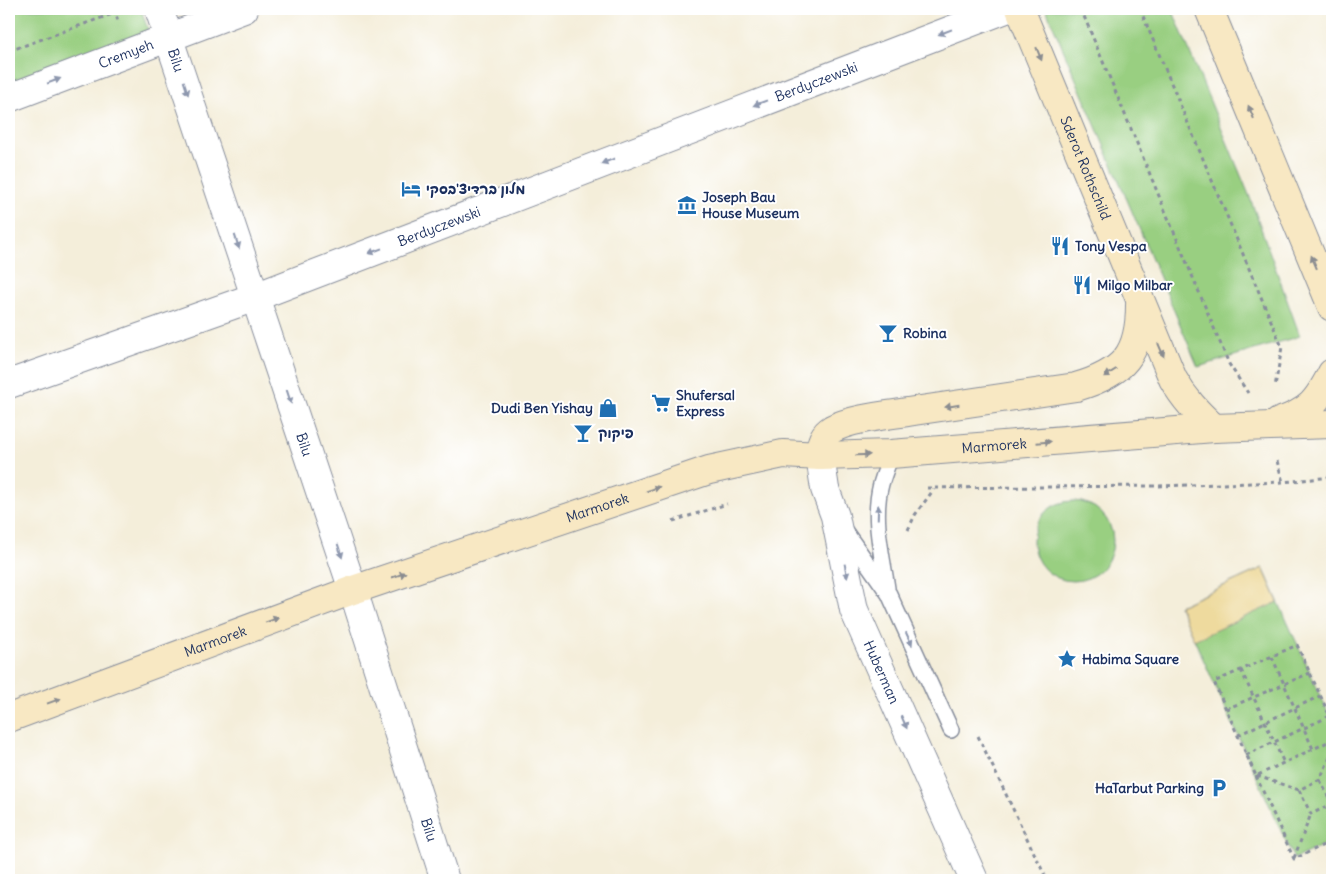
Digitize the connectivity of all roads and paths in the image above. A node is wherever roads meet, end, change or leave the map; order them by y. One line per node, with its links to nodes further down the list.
1 (159, 9): 9 (street, Bilu)
2 (244, 9): 9 (street, Cremyeh)
3 (1006, 9): 12 (street, Berdyczewski, one-way to 12)
4 (1020, 9): 13 (street, Sderot Rothschild, one-way to 13)
5 (1081, 9): 16 (path)
6 (1140, 9): 15 (path)
7 (1209, 9): 14 (street, one-way to 7)
8 (115, 13): 10 (path)
9 (169, 37): 11 (street, Cremyeh, one-way to 9); 12 (street, Bilu, one-way to 12)
10 (9, 51)
11 (9, 98)
12 (255, 297): 18 (street, Berdyczewski); 29 (street, Bilu, one-way to 29)
13 (1140, 301): 21 (street, Sderot Rothschild, one-way to 21); 23 (street, one-way to 23)
14 (1332, 307)
15 (1282, 347)
16 (1229, 364)
17 (1332, 373): 20 (street)
18 (9, 384)
19 (1332, 424): 20 (street, Marmorek)
20 (1268, 426): 21 (street, Marmorek)
21 (1214, 428): 22 (street, Marmorek, one-way to 21)
22 (891, 454): 23 (street, Marmorek, one-way to 22); 25 (lane)
23 (820, 456): 27 (street, Huberman); 29 (street, Marmorek, one-way to 23)
24 (1332, 477): 25 (path)
25 (881, 485): 30 (lane, one-way to 25)
26 (730, 502): 28 (path)
27 (835, 516): 30 (lane); 60 (street, Huberman, one-way to 60)
28 (665, 524)
29 (353, 590): 40 (street, Marmorek, one-way to 29); 59 (street, Bilu)
30 (889, 594): 44 (lane, one-way to 44)
31 (1272, 657): 32 (path); 33 (path); 34 (path)
32 (1241, 670): 36 (path); 38 (path)
33 (1310, 673): 34 (path); 35 (path)
34 (1284, 684): 36 (path); 37 (path)
35 (1320, 696): 37 (path); 39 (path)
36 (1253, 697): 38 (path); 42 (path)
37 (1294, 708): 42 (path); 43 (path)
38 (1226, 709): 45 (path)
39 (1330, 716): 41 (path); 43 (path)
40 (9, 718)
41 (1332, 721)
42 (1265, 722): 45 (path); 47 (path)
43 (1304, 728): 47 (path); 48 (path)
44 (951, 730)
45 (1238, 735): 50 (path)
46 (1332, 740): 48 (path)
47 (1274, 742): 50 (path); 51 (path)
48 (1313, 749): 51 (path)
49 (1332, 753): 53 (path)
50 (1246, 755): 52 (path)
51 (1284, 763): 52 (path)
52 (1256, 776): 54 (path); 58 (path)
53 (1320, 779): 54 (path); 55 (path)
54 (1299, 790): 56 (path)
55 (1332, 804): 56 (path)
56 (1311, 814): 58 (path)
57 (1332, 841): 58 (path)
58 (1294, 859)
59 (445, 880)
60 (974, 880)

